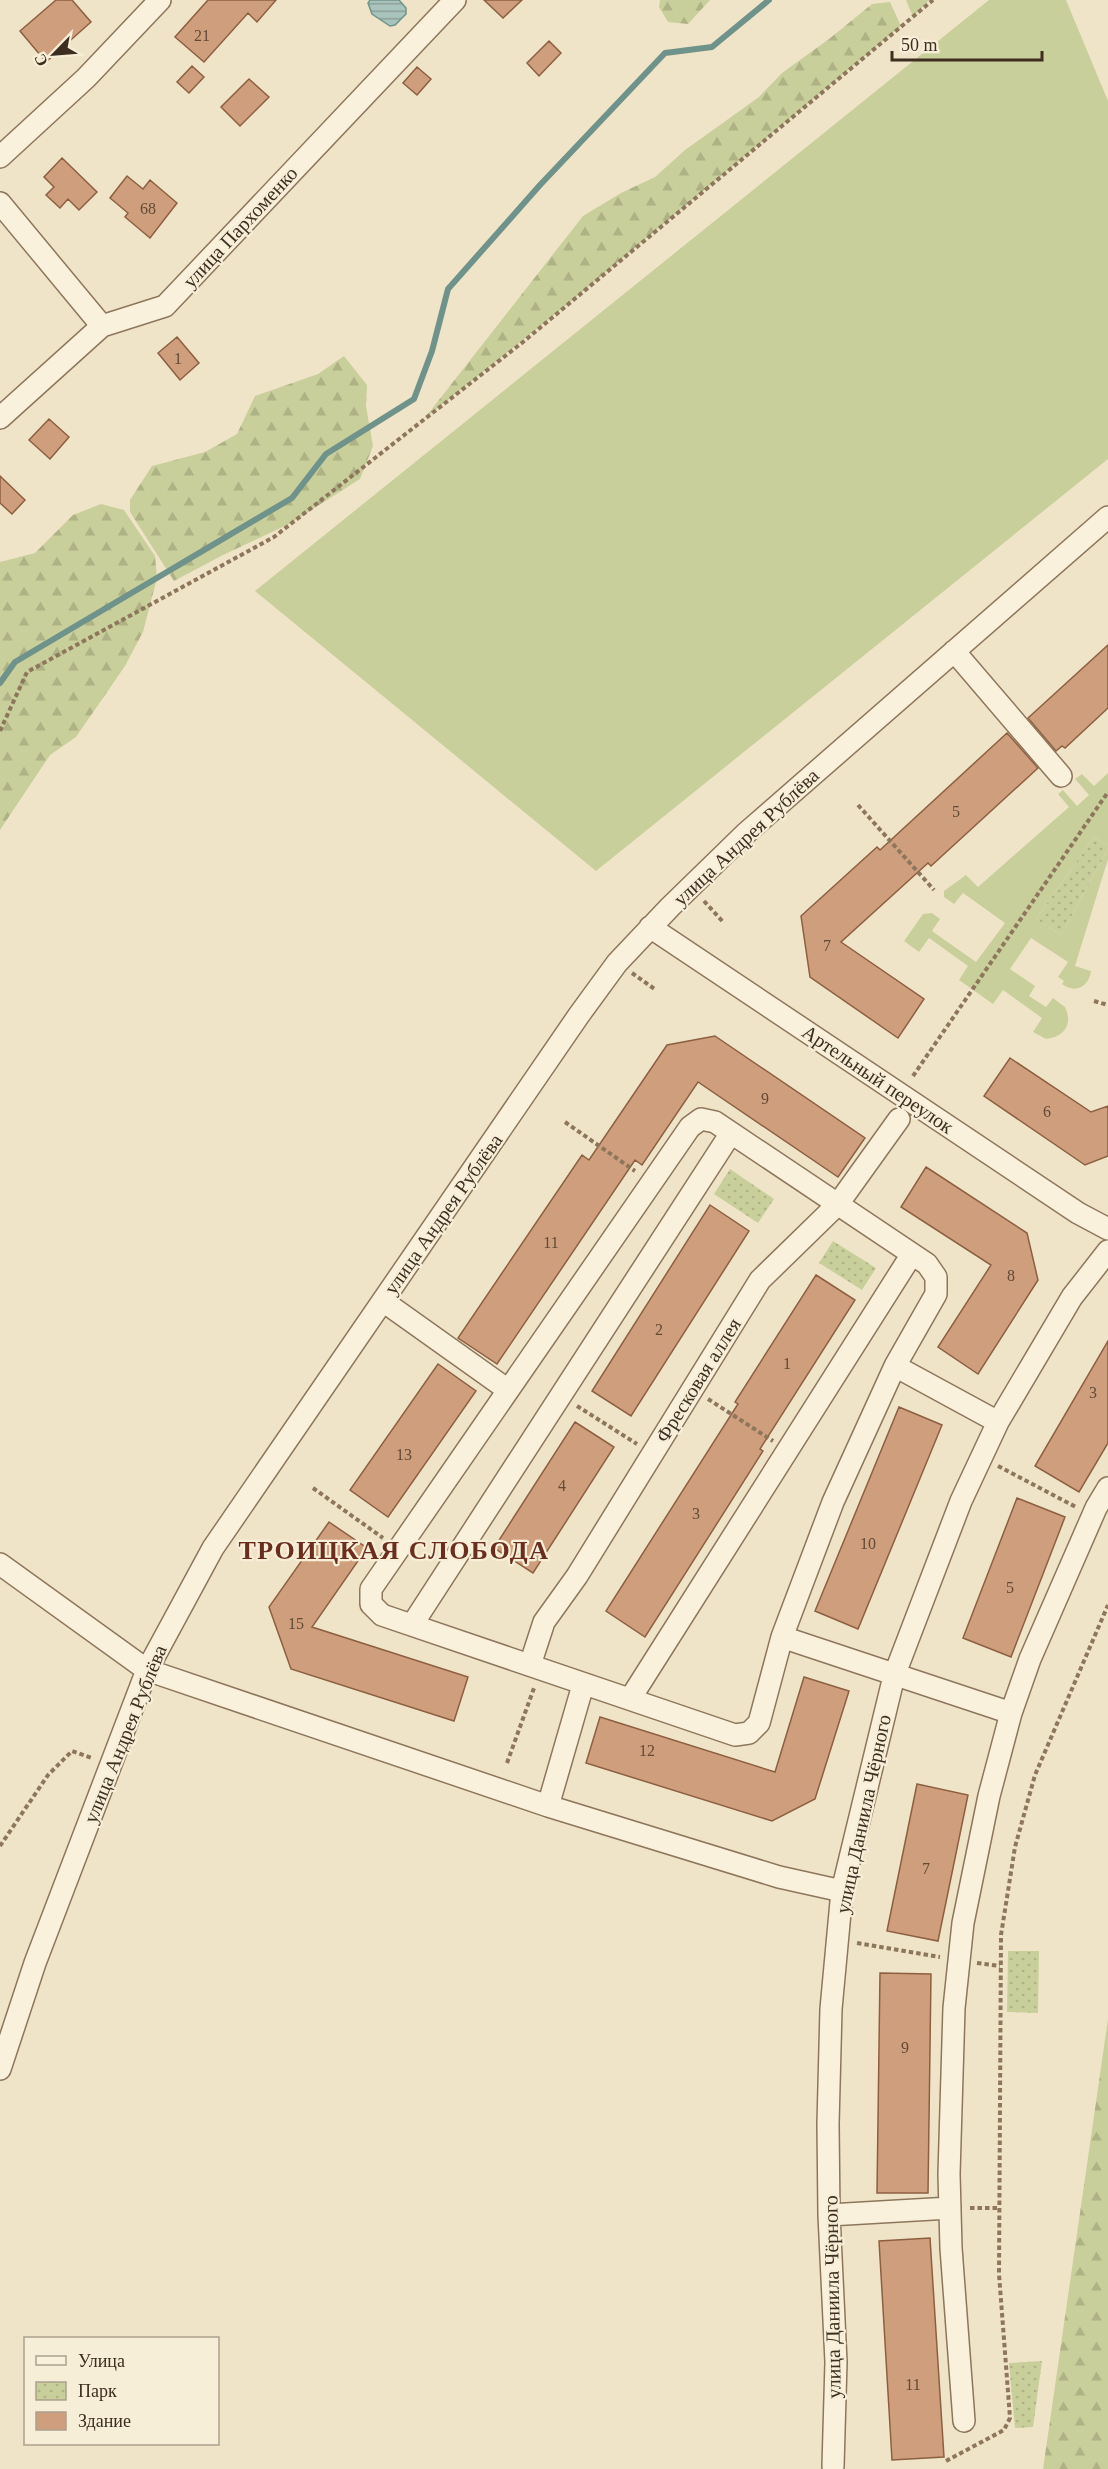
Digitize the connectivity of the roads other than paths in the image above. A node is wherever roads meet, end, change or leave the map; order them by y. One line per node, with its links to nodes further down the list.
1 (160, 0): 3 (street)
2 (455, 0): 5 (street, улица Пархоменко)
3 (0, 157)
4 (0, 203): 5 (street)
5 (102, 326): 6 (street, улица Пархоменко)
6 (0, 418)
7 (1108, 517): 8 (street, улица Андрея Рублёва)
8 (954, 651): 9 (street); 10 (street, улица Андрея Рублёва)
9 (1061, 776)
10 (650, 927): 14 (street, Артельный переулок); 17 (street, улица Андрея Рублёва)
11 (899, 1119): 13 (street, Фресковая аллея)
12 (731, 1132): 13 (street); 19 (street); 23 (street)
13 (838, 1204): 16 (street); 25 (street, Фресковая аллея)
14 (1108, 1229)
15 (1108, 1251): 20 (street, улица Даниила Чёрного)
16 (912, 1254): 18 (street); 29 (street)
17 (383, 1301): 19 (street); 26 (street, улица Андрея Рублёва)
18 (895, 1366): 20 (street); 24 (street)
19 (508, 1390): 23 (street)
20 (998, 1422): 27 (street, улица Даниила Чёрного)
21 (1108, 1488): 30 (street)
22 (0, 1564): 26 (street)
23 (412, 1625): 25 (street)
24 (782, 1637): 27 (street); 29 (street)
25 (536, 1667): 28 (street)
26 (147, 1670): 31 (street); 33 (street, улица Андрея Рублёва)
27 (894, 1676): 30 (street); 32 (street, улица Даниила Чёрного)
28 (583, 1684): 29 (street); 31 (street)
29 (630, 1699)
30 (1011, 1713): 34 (street)
31 (548, 1806): 32 (street)
32 (842, 1891): 35 (street, улица Даниила Чёрного)
33 (0, 2069)
34 (950, 2208): 35 (street); 36 (street)
35 (829, 2215): 37 (street, улица Даниила Чёрного)
36 (964, 2421)
37 (833, 2466)

